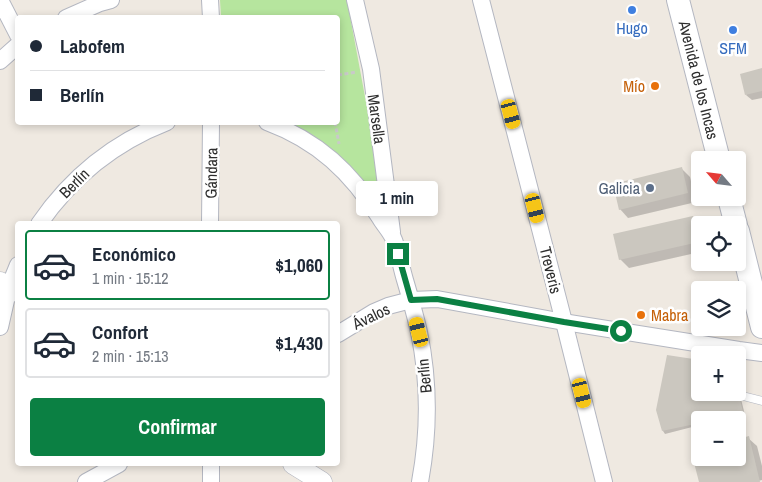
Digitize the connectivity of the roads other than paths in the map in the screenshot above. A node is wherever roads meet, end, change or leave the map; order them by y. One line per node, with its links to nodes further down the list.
1 (0, 0): 9 (street)
2 (111, 0): 7 (street)
3 (210, 0): 8 (street)
4 (355, 0): 18 (street, Marsella)
5 (481, 0): 23 (street, Treveris)
6 (678, 0): 15 (main road, Avenida de los Incas)
7 (73, 15)
8 (210, 15)
9 (15, 29)
10 (15, 48): 11 (street)
11 (0, 61)
12 (159, 125): 16 (street, Berlín)
13 (211, 125): 17 (street, Gándara)
14 (275, 125): 18 (street, Berlín)
15 (717, 151)
16 (42, 221)
17 (210, 221)
18 (393, 239): 22 (street, Berlín)
19 (746, 263): 24 (main road)
20 (15, 272): 21 (street)
21 (9, 287): 25 (street)
22 (411, 300): 23 (street, Ávalos); 26 (street, Ávalos); 36 (street, Berlín)
23 (564, 322): 27 (street, Ávalos); 37 (street, Treveris)
24 (762, 326)
25 (0, 327)
26 (340, 333)
27 (762, 353)
28 (746, 397): 29 (lane)
29 (762, 401)
30 (115, 466): 33 (street)
31 (211, 466): 34 (street)
32 (295, 466): 35 (street)
33 (86, 482)
34 (211, 482)
35 (322, 482)
36 (420, 482)
37 (604, 482)

